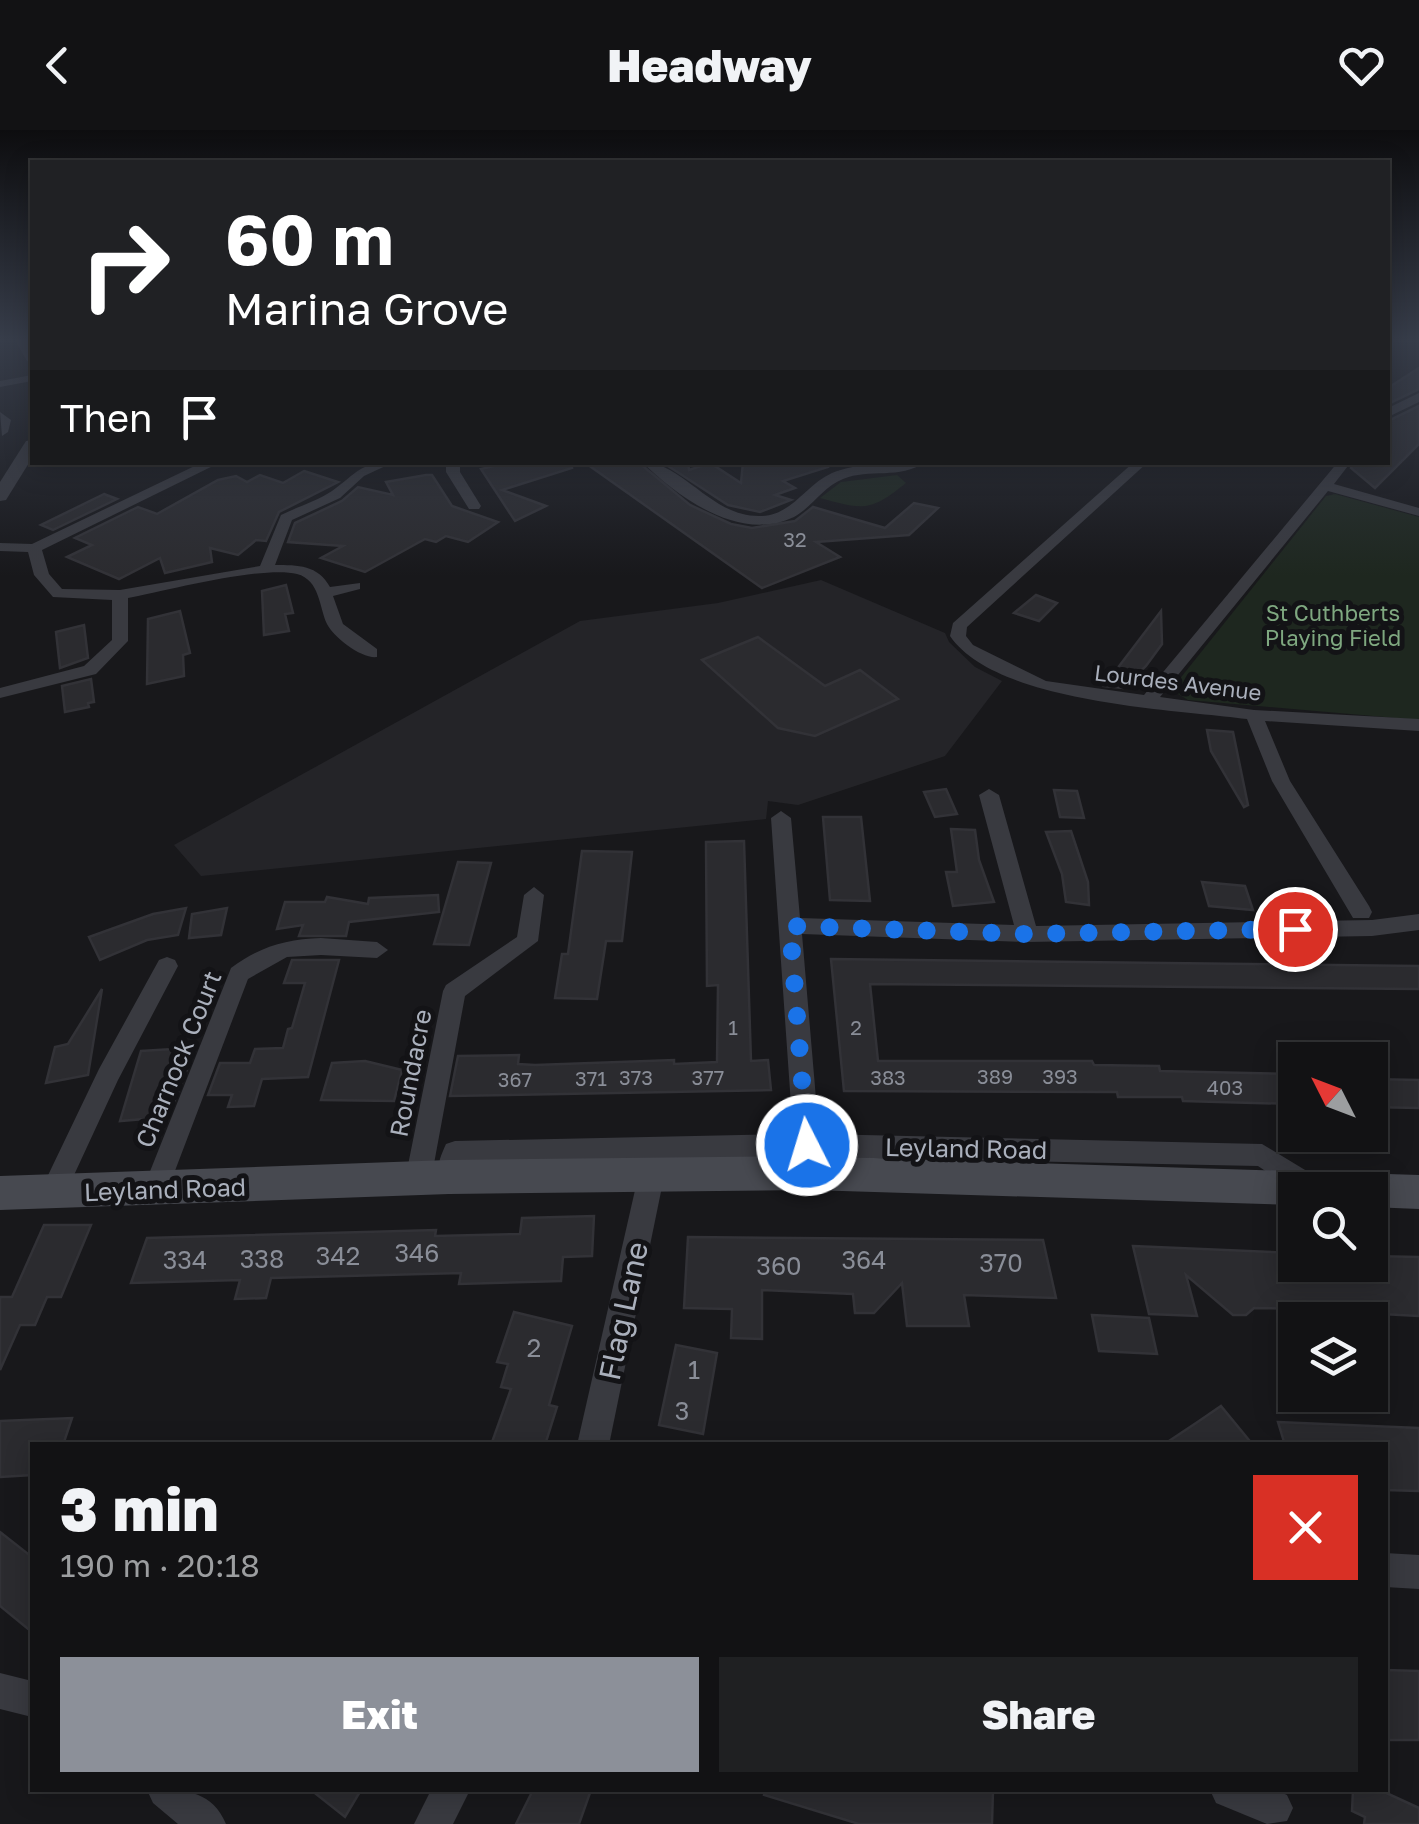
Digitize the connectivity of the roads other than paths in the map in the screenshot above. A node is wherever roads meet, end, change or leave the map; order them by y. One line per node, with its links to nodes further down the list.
1 (30, 449): 10 (street)
2 (209, 465): 14 (street)
3 (380, 465): 15 (street)
4 (453, 465): 11 (street)
5 (652, 465): 6 (street)
6 (914, 465)
7 (1139, 465): 21 (street, Lourdes Avenue)
8 (1342, 465): 9 (street)
9 (1324, 486): 12 (street); 21 (street)
10 (0, 496)
11 (474, 506)
12 (1419, 512)
13 (0, 547): 14 (street)
14 (34, 548): 18 (street)
15 (266, 568): 17 (street); 18 (street)
16 (355, 586): 17 (street)
17 (324, 592): 19 (street)
18 (120, 595): 20 (street)
19 (371, 653)
20 (0, 693)
21 (1146, 703): 22 (street, Lourdes Avenue)
22 (1254, 715): 23 (street, Lourdes Avenue); 27 (street)
23 (1419, 725)
24 (988, 794): 30 (street)
25 (782, 818): 29 (street)
26 (534, 895): 35 (street, Roundacre)
27 (1362, 912)
28 (1419, 922): 30 (street)
29 (790, 926): 30 (street); 33 (street)
30 (1027, 934)
31 (377, 950): 37 (street, Charnock Court)
32 (167, 966): 39 (street)
33 (808, 1159): 34 (main road, Leyland Road); 35 (street, Leyland Road); 36 (main road, Leyland Road)
34 (651, 1176): 35 (main road, Leyland Road); 42 (street, Flag Lane)
35 (433, 1179): 37 (main road, Leyland Road)
36 (1278, 1186)
37 (156, 1188): 39 (main road, Leyland Road)
38 (1388, 1191): 40 (main road)
39 (53, 1192): 41 (main road, Leyland Road)
40 (1419, 1192)
41 (0, 1193)
42 (594, 1442)
43 (1388, 1570): 44 (street)
44 (1419, 1572)
45 (0, 1691): 46 (street)
46 (30, 1698)
47 (168, 1792): 51 (street)
48 (450, 1792): 52 (street)
49 (1234, 1792): 50 (street)
50 (1274, 1807)
51 (206, 1824)
52 (433, 1824)

